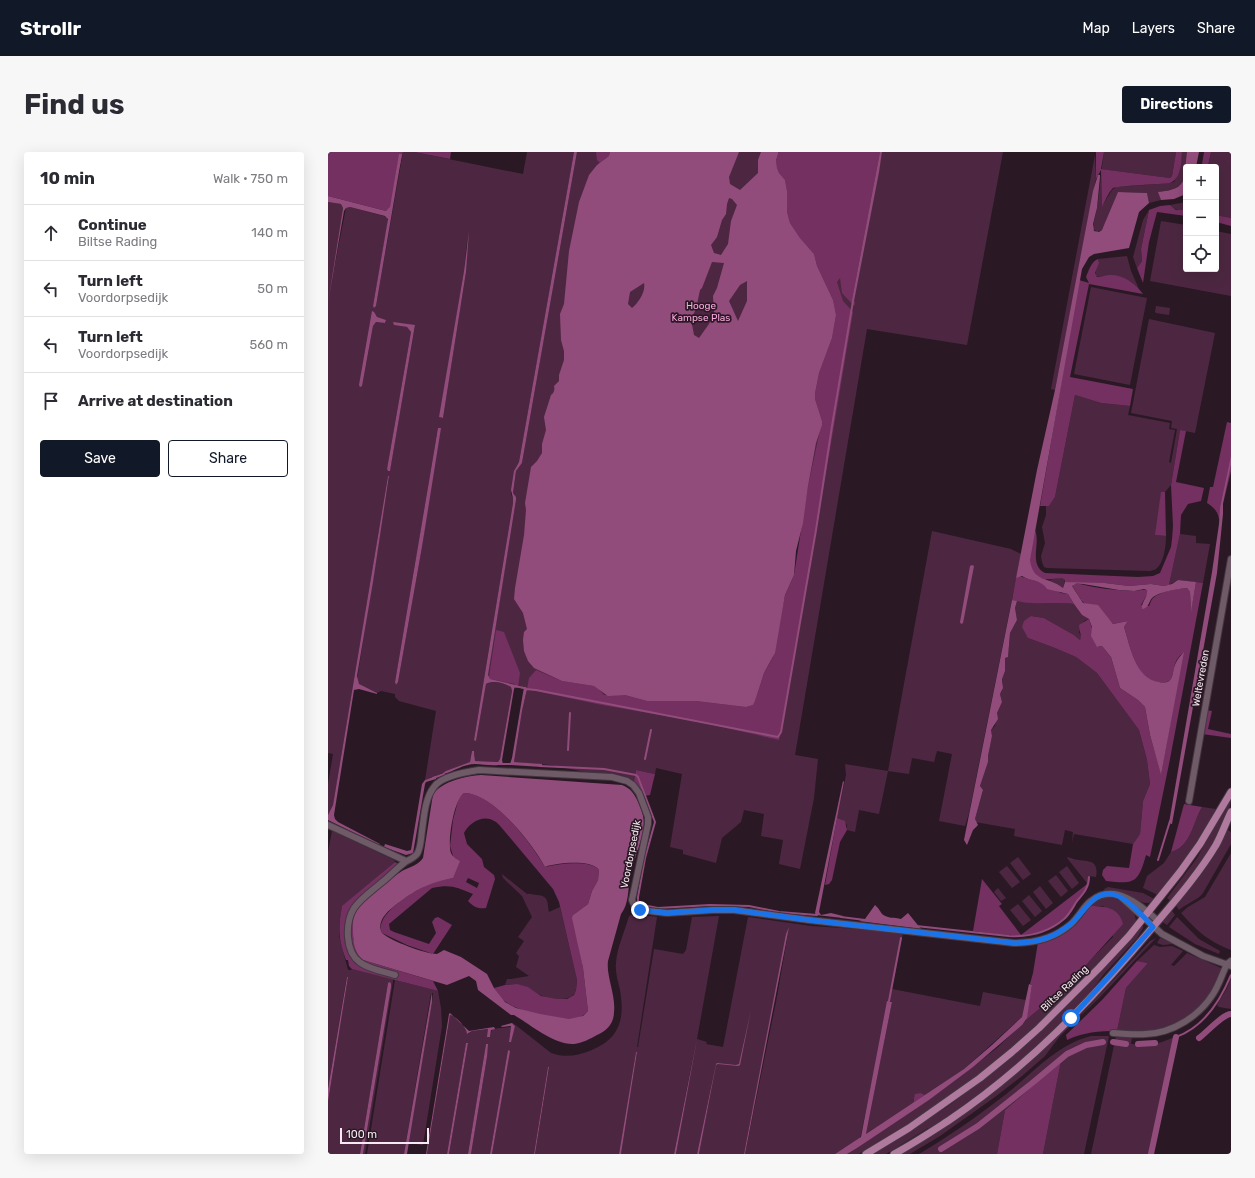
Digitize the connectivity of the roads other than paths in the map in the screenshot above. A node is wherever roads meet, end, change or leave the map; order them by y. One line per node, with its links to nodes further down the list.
1 (1231, 559): 3 (street, Weltevreden)
2 (1231, 792): 7 (main road, Biltse Rading)
3 (1189, 801)
4 (1231, 812): 8 (main road)
5 (328, 825): 6 (street)
6 (406, 862): 7 (street, Voordorpsedijk); 10 (street, Voordorpsedijk)
7 (1146, 915): 8 (street, Voordorpsedijk); 12 (main road, Biltse Rading)
8 (1155, 924): 9 (street, Voordorpsedijk); 13 (main road)
9 (1228, 965): 11 (street)
10 (395, 975)
11 (1112, 1033)
12 (866, 1154)
13 (894, 1154)

